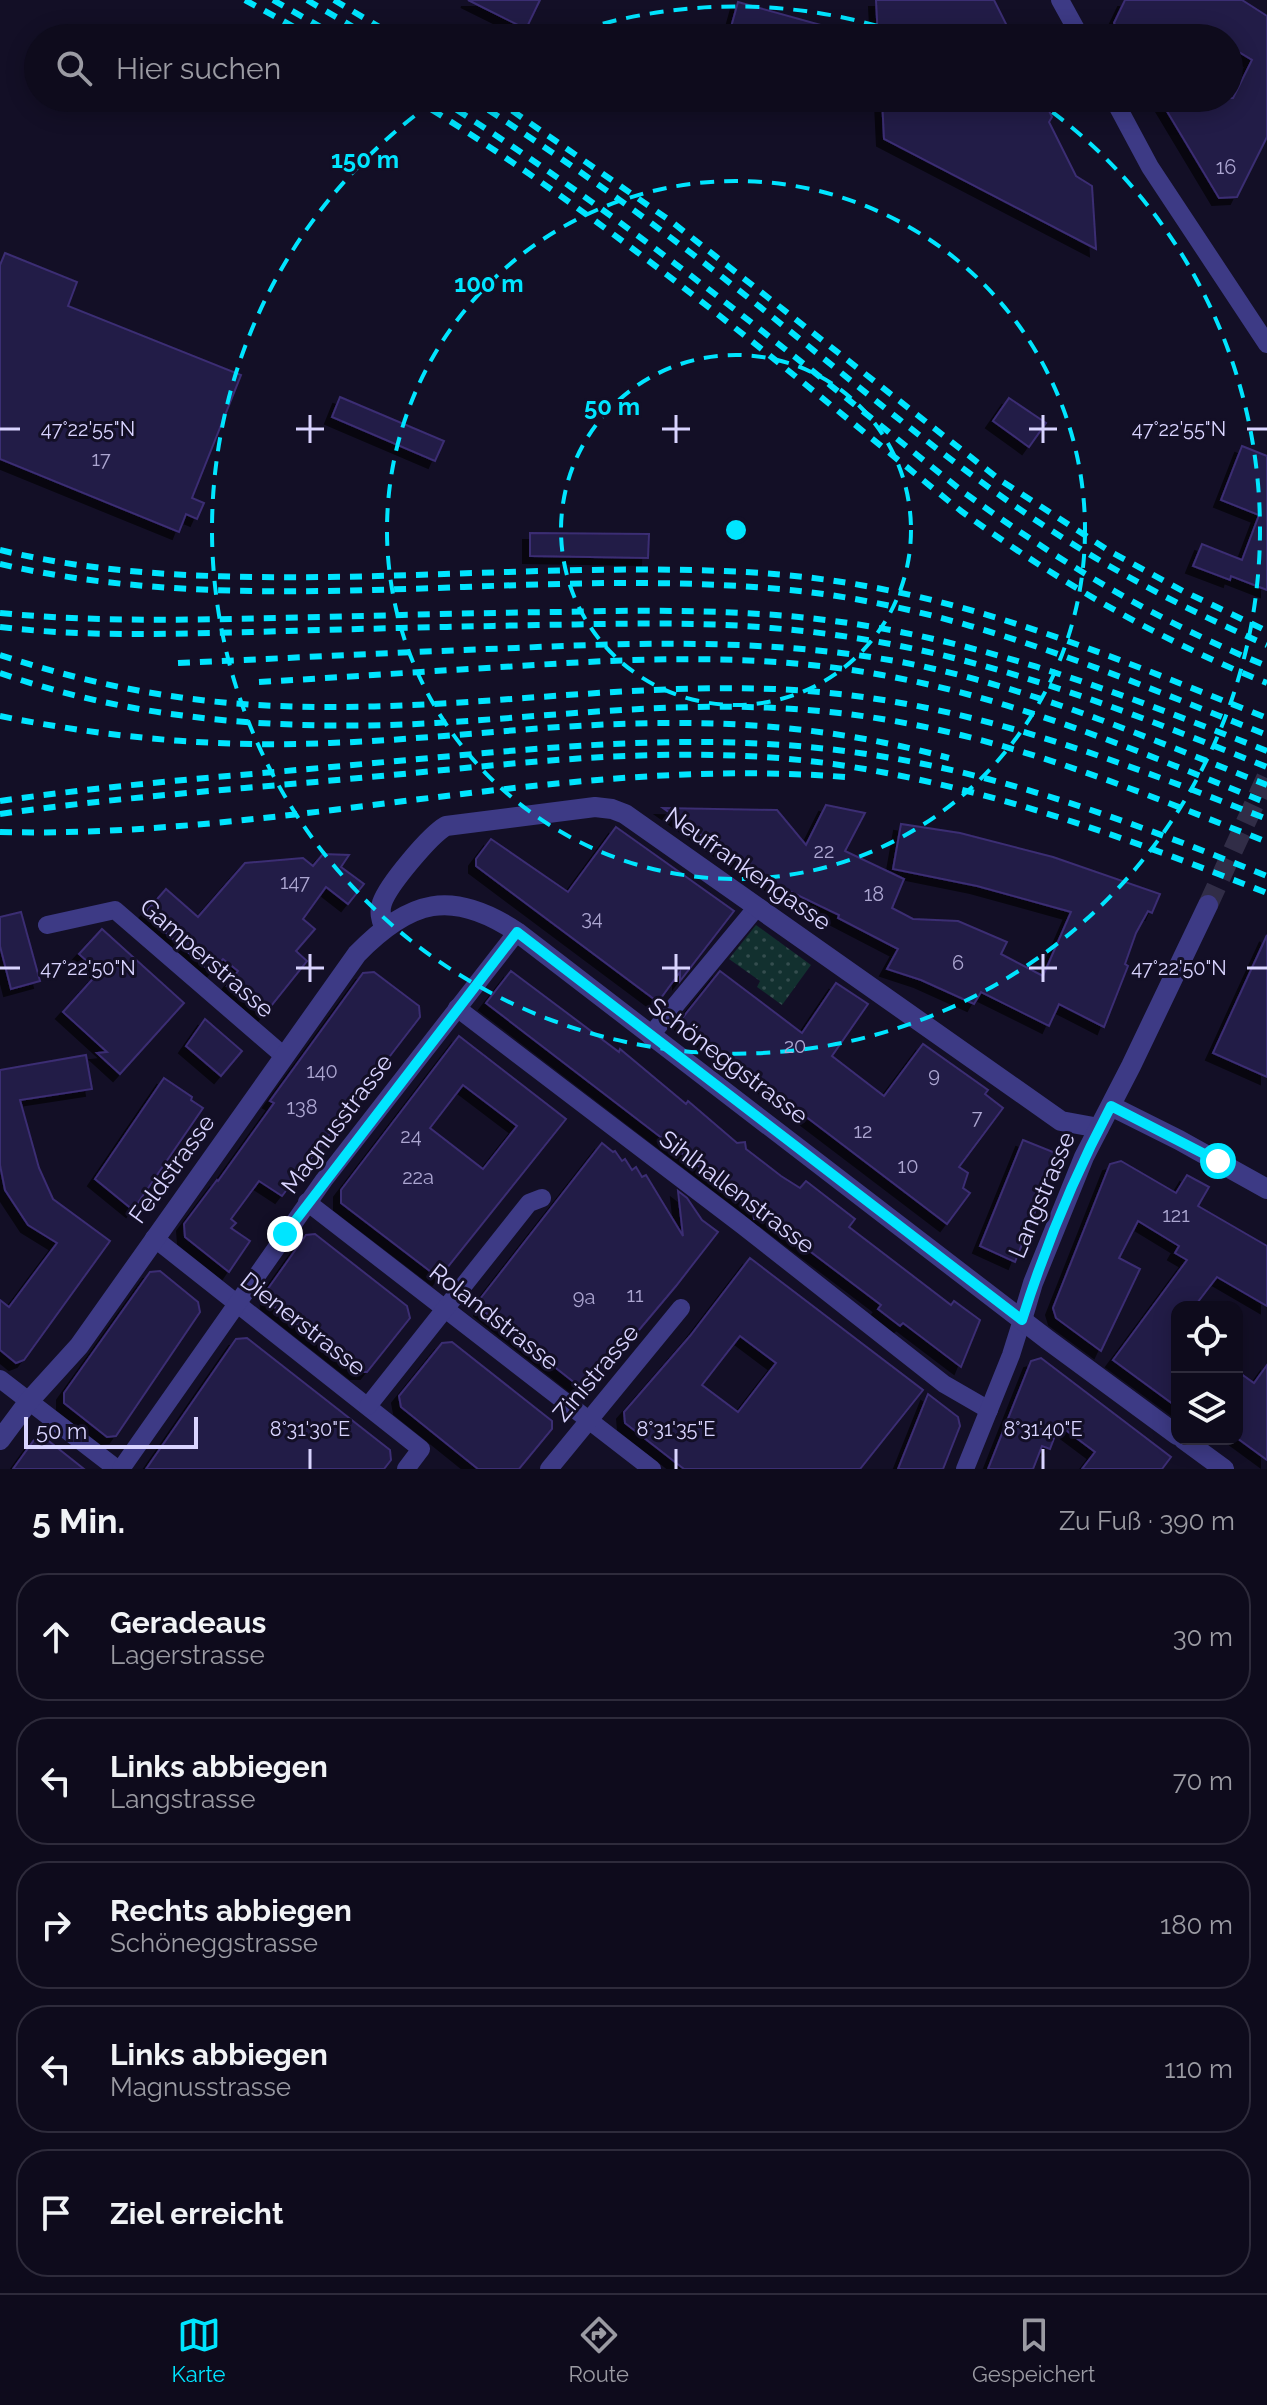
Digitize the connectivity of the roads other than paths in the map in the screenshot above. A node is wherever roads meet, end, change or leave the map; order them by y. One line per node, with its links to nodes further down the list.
1 (1060, 0): 2 (street)
2 (1073, 24)
3 (1121, 112): 4 (street)
4 (1267, 344)
5 (1208, 905): 13 (street, Langstrasse)
6 (757, 907): 8 (street, Neufrankengasse); 11 (street); 14 (street, Neufrankengasse)
7 (47, 925): 12 (street, Gamperstrasse)
8 (384, 927): 9 (street, Schöneggstrasse); 12 (street, Feldstrasse)
9 (517, 932): 10 (street, Magnusstrasse); 11 (street, Schöneggstrasse)
10 (457, 1008): 17 (street, Magnusstrasse); 26 (street, Sihlhallenstrasse)
11 (650, 1036): 22 (street, Schöneggstrasse)
12 (284, 1056): 18 (street, Feldstrasse)
13 (1111, 1106): 14 (street, Langstrasse); 15 (street)
14 (1099, 1128): 22 (street, Langstrasse)
15 (1267, 1189)
16 (542, 1198): 21 (street)
17 (307, 1202): 19 (street, Magnusstrasse); 21 (street, Rolandstrasse)
18 (154, 1238): 19 (street, Dienerstrasse); 24 (street, Feldstrasse)
19 (237, 1303): 25 (street, Dienerstrasse); 31 (street, Magnusstrasse)
20 (681, 1308): 27 (street, Zinistrasse)
21 (446, 1309): 25 (street); 27 (street, Rolandstrasse)
22 (1022, 1320): 26 (street, Langstrasse); 28 (street, Schöneggstrasse)
23 (0, 1379): 24 (street)
24 (29, 1401): 29 (street, Feldstrasse); 31 (street)
25 (368, 1406): 32 (street, Dienerstrasse)
26 (989, 1410): 35 (street, Langstrasse)
27 (588, 1420): 33 (street, Zinistrasse); 34 (street, Rolandstrasse)
28 (1171, 1431)
29 (0, 1440)
30 (1191, 1445): 36 (street)
31 (119, 1469)
32 (406, 1469)
33 (549, 1469)
34 (652, 1469)
35 (965, 1469)
36 (1224, 1469)

